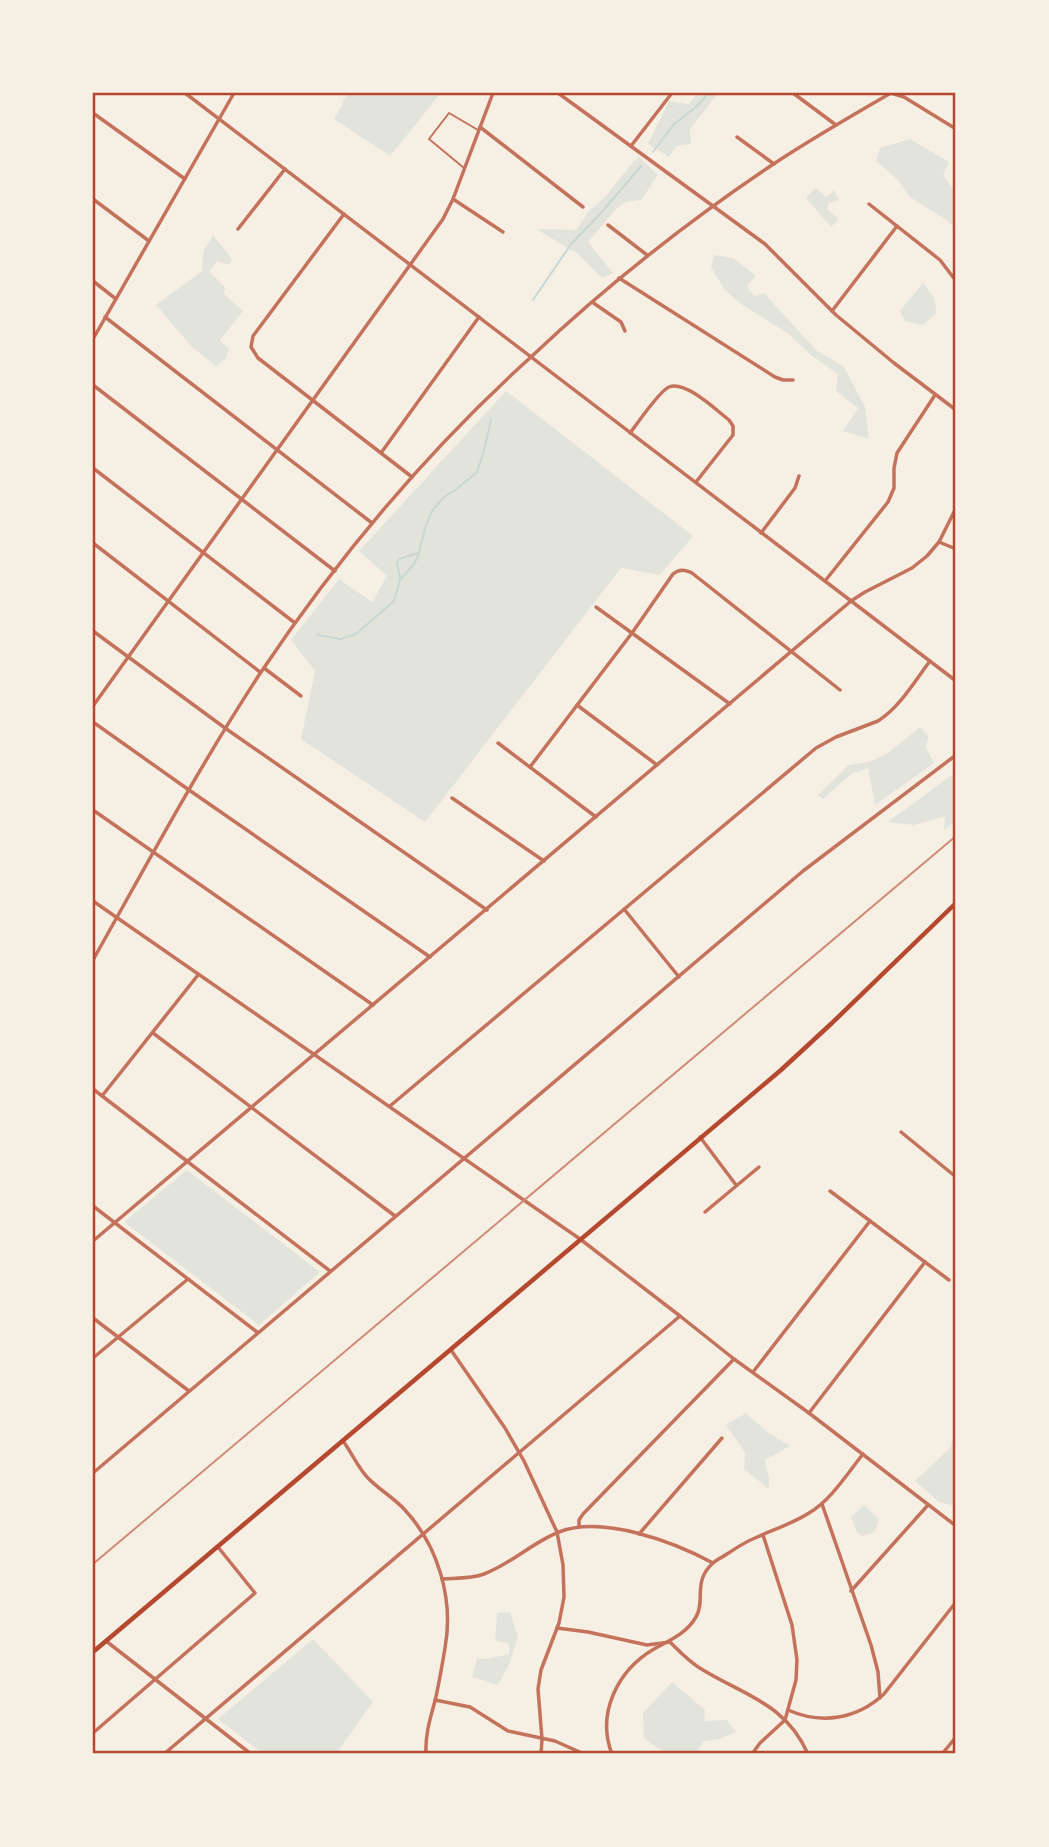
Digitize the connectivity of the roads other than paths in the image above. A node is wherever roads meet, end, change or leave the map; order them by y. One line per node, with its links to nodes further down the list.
1 (185, 93): 9 (street)
2 (234, 93): 9 (street)
3 (493, 93): 12 (street)
4 (558, 93): 14 (street)
5 (672, 93): 14 (street)
6 (793, 93): 10 (street)
7 (891, 93): 10 (street); 11 (street)
8 (93, 113): 18 (street)
9 (219, 119): 16 (street); 18 (street)
10 (836, 125): 15 (street)
11 (956, 128)
12 (479, 129): 17 (street); 17 (lane); 23 (street)
13 (737, 137): 15 (street)
14 (631, 146): 22 (street)
15 (774, 164): 22 (street)
16 (285, 169): 24 (street); 27 (street)
17 (465, 169): 20 (street)
18 (185, 179): 29 (street)
19 (93, 199): 29 (street)
20 (453, 199): 28 (street); 31 (street)
21 (869, 204): 26 (street)
22 (713, 206): 30 (street); 37 (street)
23 (583, 207)
24 (344, 214): 31 (street); 46 (street)
25 (608, 225): 30 (street)
26 (897, 226): 34 (street); 37 (street)
27 (238, 229)
28 (503, 232)
29 (149, 241): 35 (street)
30 (647, 256): 32 (street)
31 (411, 265): 39 (street); 46 (street)
32 (619, 278): 36 (street); 43 (street)
33 (93, 281): 35 (street)
34 (956, 282)
35 (116, 299): 38 (street)
36 (592, 302): 40 (street); 42 (street)
37 (832, 311): 45 (street)
38 (106, 317): 41 (street); 49 (street)
39 (479, 317): 42 (street); 50 (street)
40 (625, 331)
41 (93, 339)
42 (531, 356): 48 (street); 53 (street)
43 (793, 380)
44 (93, 385): 55 (street)
45 (936, 394): 47 (street); 64 (street)
46 (313, 400): 49 (street); 50 (street)
47 (956, 410)
48 (630, 433): 54 (street); 54 (street)
49 (277, 450): 55 (street); 57 (street)
50 (381, 453): 53 (street)
51 (93, 468): 62 (street)
52 (799, 476): 58 (street)
53 (412, 477): 57 (street)
54 (696, 482): 58 (street)
55 (242, 499): 62 (street); 63 (street)
56 (956, 508): 59 (street)
57 (373, 524): 63 (street)
58 (761, 533): 64 (street)
59 (939, 542): 61 (street); 66 (street)
60 (93, 543): 65 (street)
61 (956, 549)
62 (203, 553): 65 (street); 68 (street)
63 (335, 571): 68 (street)
64 (825, 581): 66 (street)
65 (168, 601): 72 (street); 74 (street)
66 (851, 601): 71 (street); 73 (street)
67 (596, 607): 70 (street)
68 (296, 623): 74 (street)
69 (93, 631): 72 (street)
70 (632, 633): 71 (street); 78 (street); 79 (street)
71 (791, 653): 76 (street); 78 (street)
72 (128, 657): 80 (street); 82 (street)
73 (930, 662): 75 (street); 96 (street)
74 (262, 670): 77 (street); 82 (street)
75 (956, 681)
76 (840, 690)
77 (301, 696)
78 (730, 704): 85 (street)
79 (576, 705): 85 (street); 86 (street)
80 (93, 706)
81 (93, 722): 87 (street)
82 (225, 728): 87 (street); 95 (street)
83 (498, 743): 86 (street)
84 (956, 755): 101 (street)
85 (657, 765): 90 (street)
86 (530, 767): 90 (street)
87 (188, 790): 91 (street); 98 (street)
88 (452, 798): 92 (street)
89 (93, 810): 91 (street)
90 (596, 817): 92 (street)
91 (153, 853): 97 (street); 102 (street)
92 (544, 861): 95 (street)
93 (93, 901): 97 (street)
94 (956, 903): 110 (main road)
95 (487, 909): 98 (street)
96 (624, 909): 101 (street); 107 (street)
97 (116, 918): 99 (street); 100 (street)
98 (430, 957): 102 (street)
99 (93, 960)
100 (198, 975): 103 (street); 104 (street)
101 (679, 977): 111 (street)
102 (373, 1005): 104 (street)
103 (153, 1033): 106 (street); 108 (street)
104 (315, 1054): 107 (street); 108 (street)
105 (93, 1089): 106 (street)
106 (102, 1096): 112 (street)
107 (390, 1106): 111 (street)
108 (252, 1107): 112 (street); 119 (street)
109 (901, 1132): 114 (street)
110 (700, 1137): 115 (street); 122 (main road)
111 (465, 1159): 119 (street); 122 (street)
112 (186, 1162): 121 (street); 125 (street)
113 (759, 1167): 115 (street)
114 (956, 1177)
115 (736, 1185): 118 (street)
116 (830, 1191): 120 (street)
117 (93, 1206): 121 (street)
118 (705, 1212)
119 (396, 1216): 125 (street)
120 (870, 1221): 124 (street); 135 (street)
121 (115, 1222): 123 (street); 126 (street)
122 (580, 1239): 128 (street); 132 (main road)
123 (93, 1241)
124 (925, 1262): 127 (street); 137 (street)
125 (330, 1271): 130 (street)
126 (188, 1279): 130 (street); 131 (street)
127 (949, 1280)
128 (680, 1316): 134 (street); 140 (street)
129 (93, 1318): 131 (street)
130 (257, 1332): 136 (street)
131 (118, 1337): 133 (street); 136 (street)
132 (451, 1350): 139 (main road); 140 (street)
133 (93, 1358)
134 (734, 1359): 135 (street); 146 (street)
135 (753, 1372): 137 (street)
136 (189, 1391): 142 (street)
137 (809, 1413): 141 (street)
138 (723, 1438): 149 (street)
139 (343, 1441): 148 (street); 151 (main road)
140 (519, 1454): 147 (street); 148 (street)
141 (863, 1454): 143 (street); 144 (street)
142 (93, 1473)
143 (822, 1504): 150 (street); 154 (street)
144 (928, 1505): 145 (street); 154 (street)
145 (956, 1526)
146 (579, 1527): 147 (street); 149 (street)
147 (557, 1532): 153 (street); 156 (street)
148 (423, 1534): 153 (street); 164 (street)
149 (639, 1534): 152 (street)
150 (763, 1534): 152 (street); 163 (street)
151 (218, 1547): 157 (main road); 160 (street)
152 (713, 1563): 158 (street)
153 (442, 1579): 162 (street)
154 (851, 1591): 161 (street)
155 (956, 1602): 161 (street)
156 (556, 1628): 158 (street); 168 (street)
157 (106, 1641): 159 (main road); 160 (street)
158 (670, 1642): 165 (street); 174 (street)
159 (93, 1652)
160 (155, 1679): 164 (street); 166 (street)
161 (880, 1698): 163 (street)
162 (435, 1700): 168 (street); 171 (street)
163 (788, 1710): 165 (street)
164 (206, 1718): 169 (street); 170 (street)
165 (785, 1720): 175 (street); 176 (street)
166 (93, 1733)
167 (956, 1737): 177 (street)
168 (542, 1739): 172 (street); 173 (street)
169 (164, 1754)
170 (251, 1754)
171 (426, 1754)
172 (541, 1754)
173 (584, 1754)
174 (612, 1754)
175 (752, 1754)
176 (808, 1754)
177 (942, 1754)

